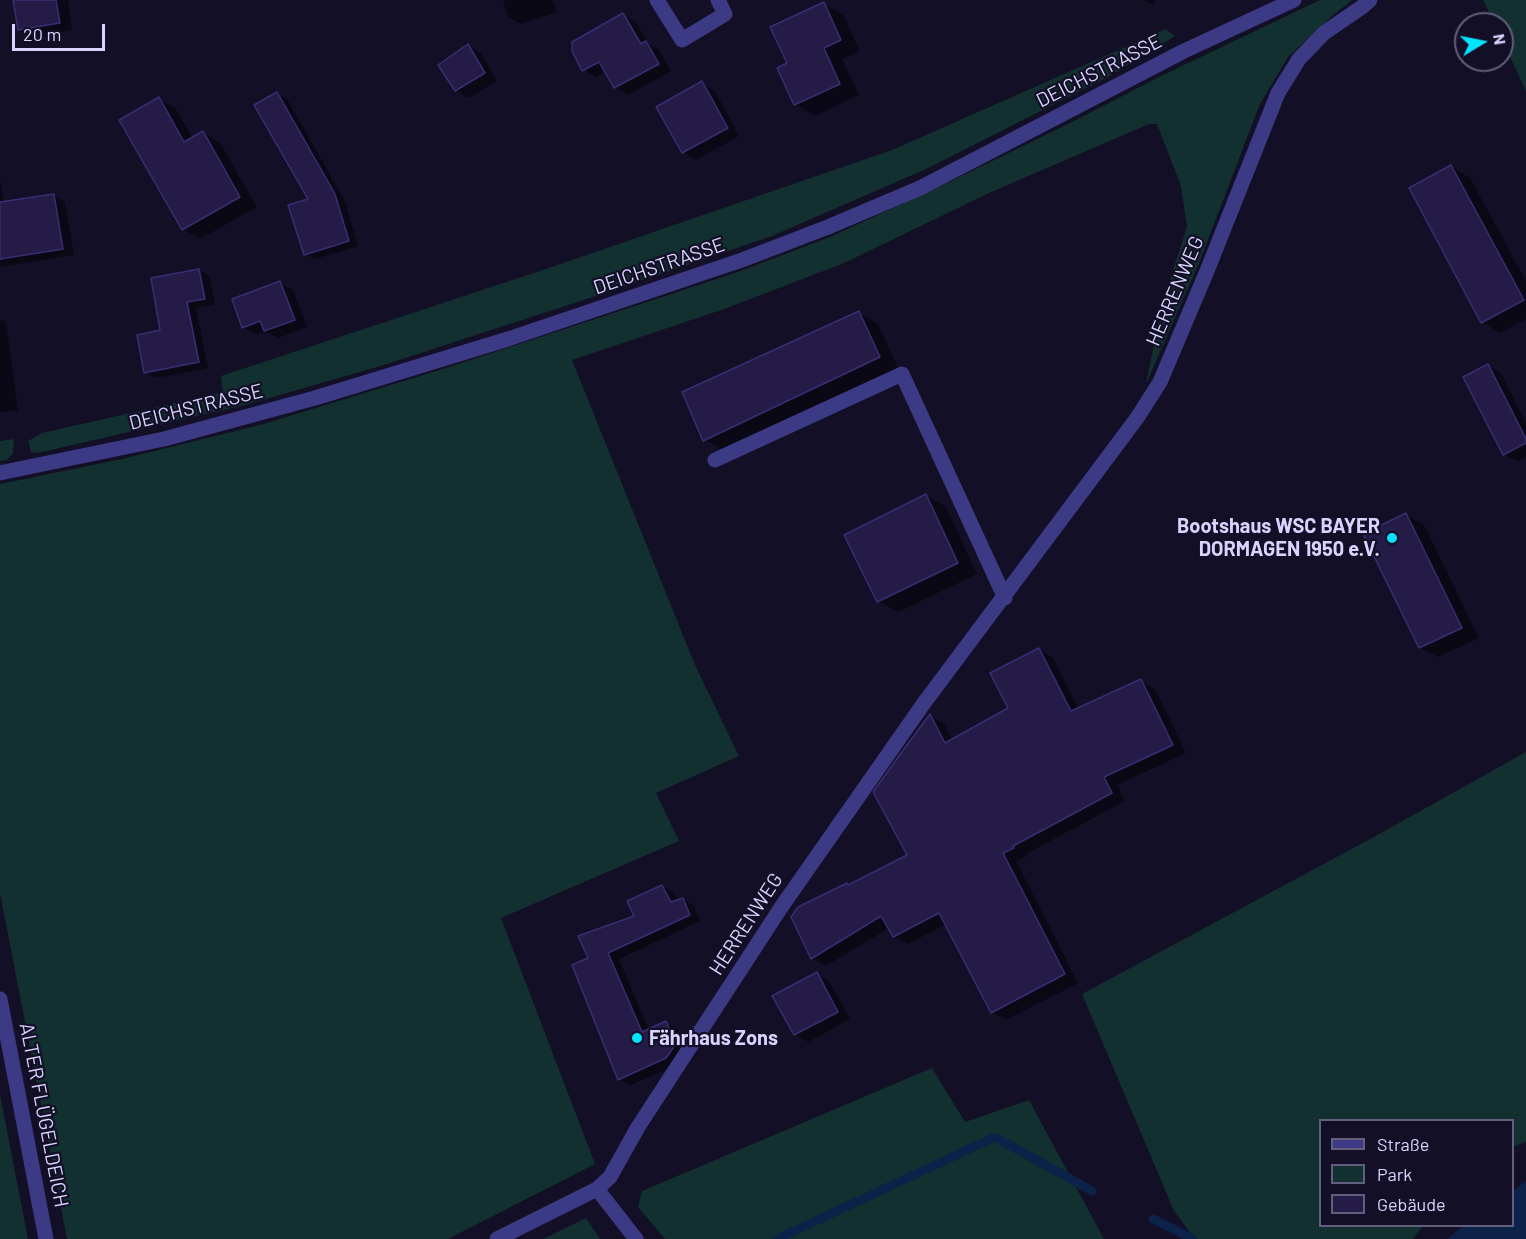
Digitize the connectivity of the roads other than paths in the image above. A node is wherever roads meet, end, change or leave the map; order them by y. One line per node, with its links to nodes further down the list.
1 (657, 0): 2 (street)
2 (718, 0)
3 (1294, 0): 6 (street, DEICHSTRASSE)
4 (1370, 0): 7 (street, HERRENWEG)
5 (715, 460): 7 (street)
6 (0, 473)
7 (1005, 598): 9 (street, HERRENWEG)
8 (0, 999): 10 (street, ALTER FLÜGELDEICH)
9 (597, 1189): 11 (street, HERRENWEG); 12 (street)
10 (46, 1239)
11 (497, 1239)
12 (636, 1239)

